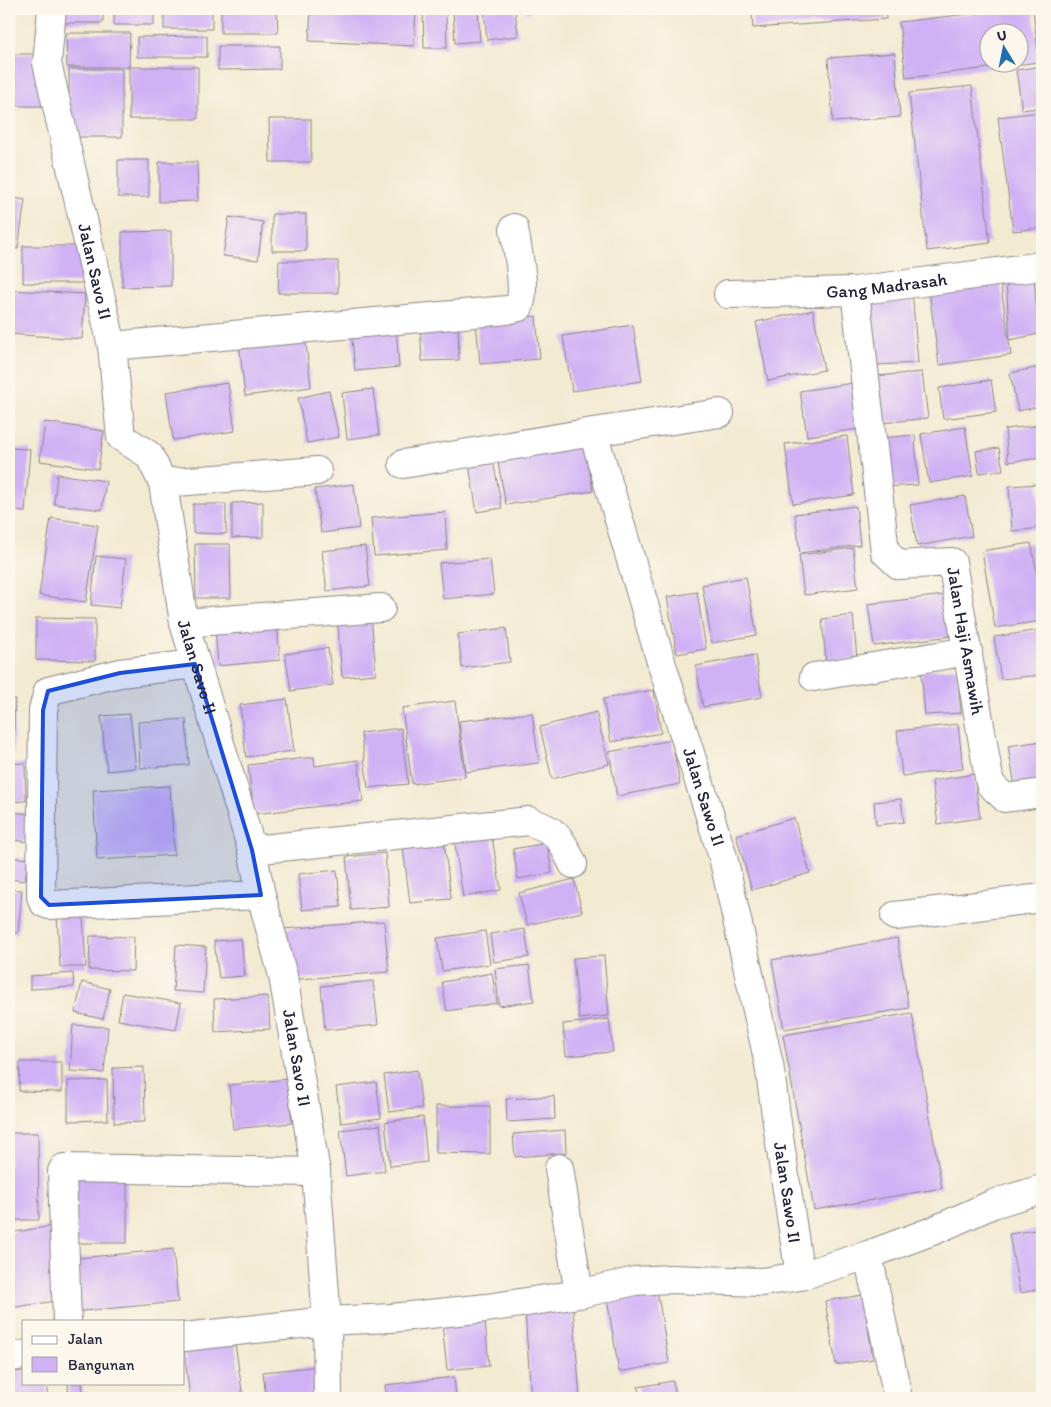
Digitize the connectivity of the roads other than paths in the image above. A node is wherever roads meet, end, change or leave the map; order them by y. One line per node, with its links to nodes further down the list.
1 (52, 9): 6 (street, Jalan Savo II)
2 (514, 228): 6 (street)
3 (1042, 266): 4 (street, Gang Madrasah)
4 (856, 291): 5 (street, Gang Madrasah); 14 (street, Jalan Haji Asmawih)
5 (728, 294)
6 (112, 346): 11 (street, Jalan Savo II)
7 (720, 413): 8 (street)
8 (593, 432): 9 (street); 27 (street, Jalan Sawo II)
9 (403, 464)
10 (316, 471): 11 (street)
11 (163, 483): 13 (street, Jalan Savo II)
12 (382, 608): 13 (street)
13 (184, 623): 15 (street, Jalan Savo II)
14 (968, 651): 16 (street); 17 (street, Jalan Haji Asmawih)
15 (195, 664): 18 (street, Jalan Savo II); 20 (street)
16 (814, 677)
17 (1042, 793)
18 (252, 850): 19 (street); 20 (street, Jalan Savo II)
19 (573, 864)
20 (261, 895): 24 (street, Jalan Savo II)
21 (1042, 898): 22 (street)
22 (895, 916)
23 (559, 1168): 28 (street)
24 (316, 1172): 29 (street); 30 (street, Jalan Savo II)
25 (1042, 1189): 26 (street)
26 (868, 1255): 27 (street); 35 (street)
27 (800, 1276): 28 (street)
28 (579, 1294): 30 (street)
29 (67, 1320)
30 (318, 1322): 31 (street); 34 (street, Jalan Savo II)
31 (185, 1337)
32 (22, 1355): 33 (street)
33 (9, 1357)
34 (328, 1398)
35 (898, 1398)

